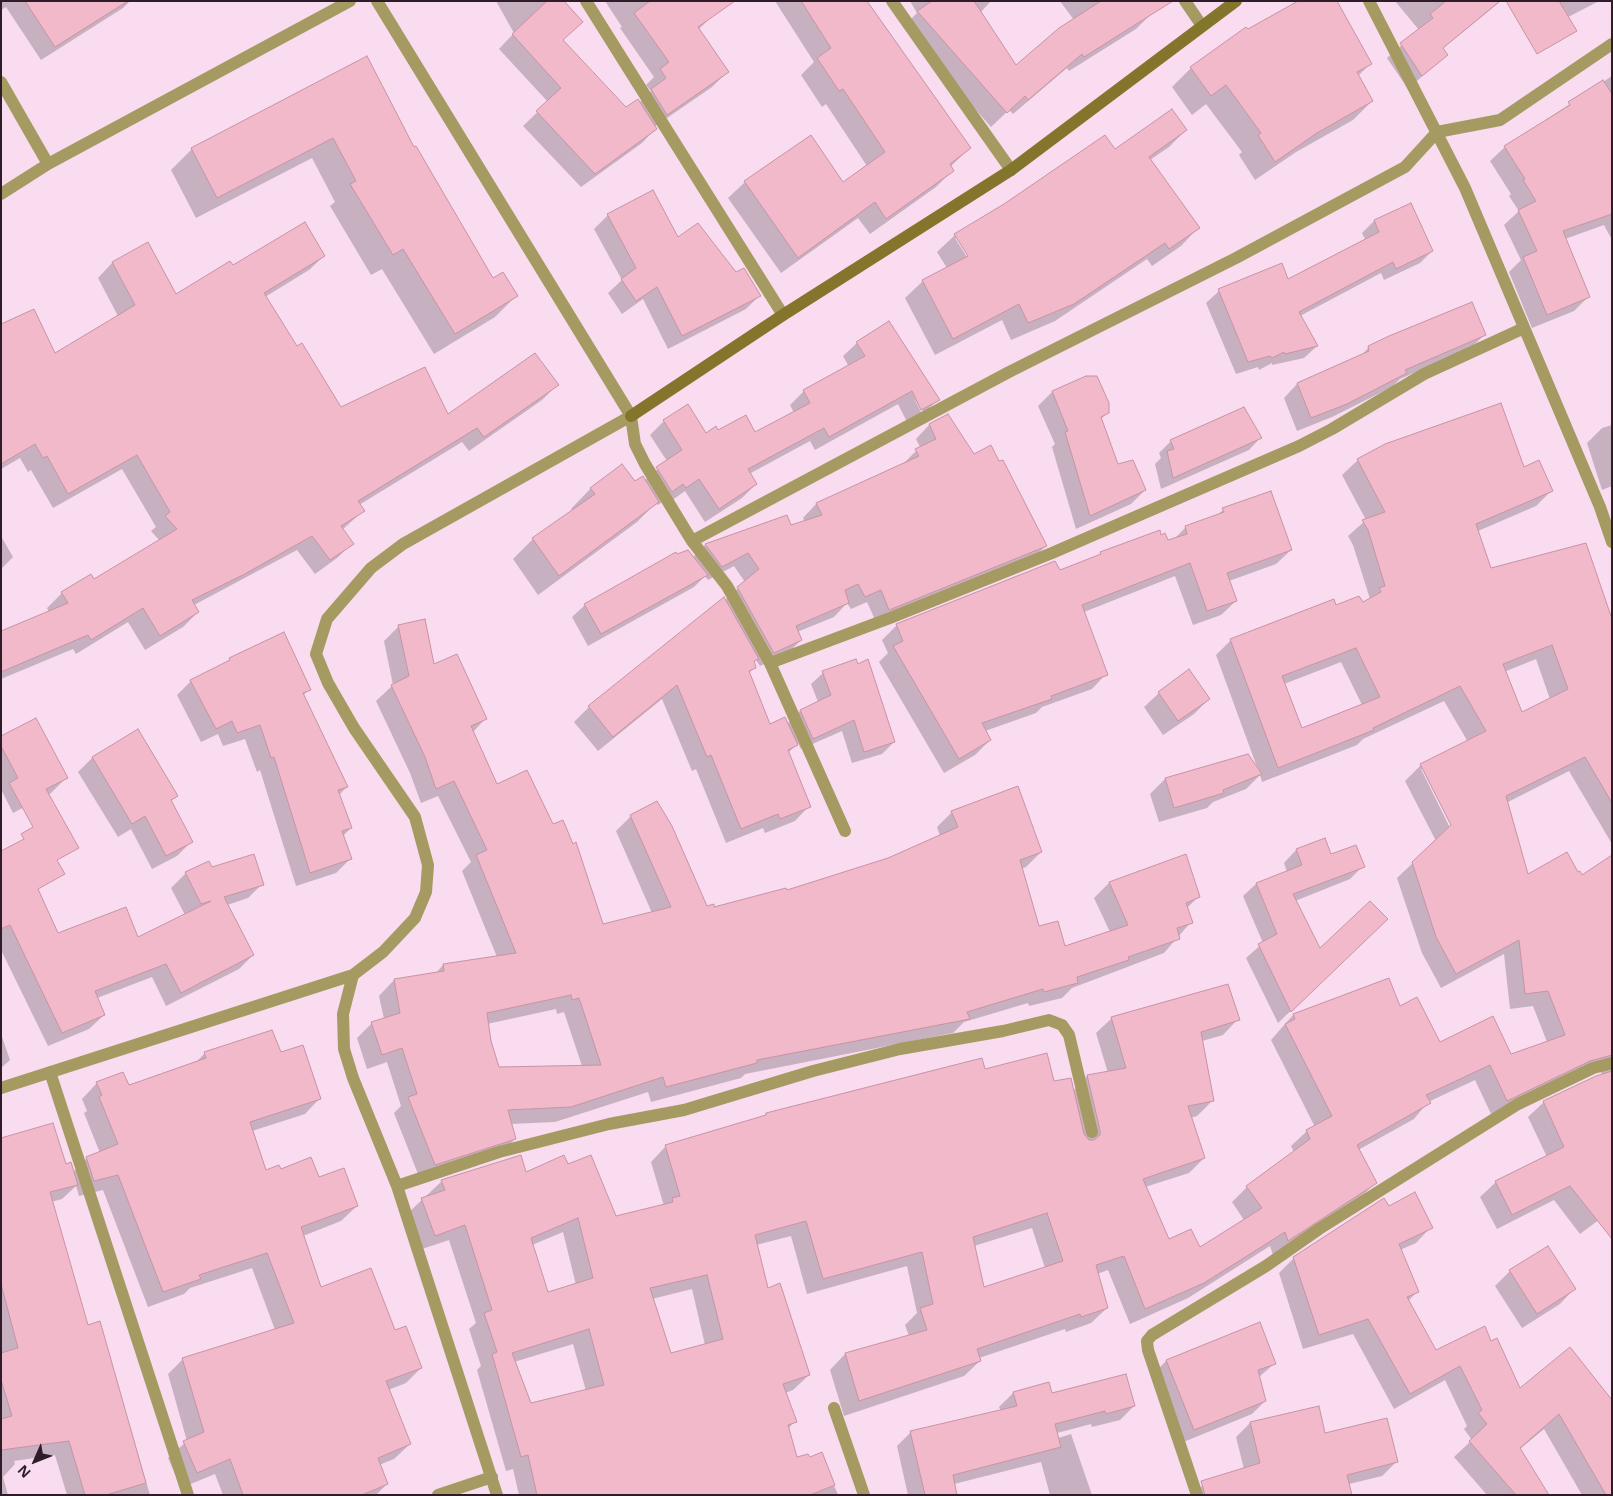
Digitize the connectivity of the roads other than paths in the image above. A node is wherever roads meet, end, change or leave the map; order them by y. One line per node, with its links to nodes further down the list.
1 (350, 1): 12 (street)
2 (377, 1): 17 (street)
3 (586, 1): 15 (street)
4 (892, 1): 13 (street)
5 (1186, 1): 8 (street)
6 (1236, 1): 8 (street)
7 (1369, 1): 11 (street)
8 (1202, 26): 13 (street)
9 (1612, 44): 11 (street)
10 (1, 82): 12 (street)
11 (1437, 132): 16 (street); 19 (street)
12 (48, 164): 14 (street)
13 (1011, 170): 15 (street)
14 (1, 194)
15 (783, 315): 17 (street)
16 (1524, 328): 18 (street); 21 (street)
17 (631, 416): 19 (street); 23 (street)
18 (1606, 505): 20 (street)
19 (692, 541): 21 (street)
20 (1612, 542)
21 (770, 663): 22 (street)
22 (845, 831)
23 (353, 975): 25 (street); 28 (street)
24 (1612, 1064): 35 (street)
25 (50, 1072): 26 (street); 31 (street)
26 (1, 1088)
27 (1092, 1132): 28 (street)
28 (396, 1186): 30 (street)
29 (834, 1408): 34 (street)
30 (492, 1478): 32 (street); 33 (street)
31 (188, 1495)
32 (438, 1495)
33 (497, 1495)
34 (864, 1495)
35 (1197, 1495)

